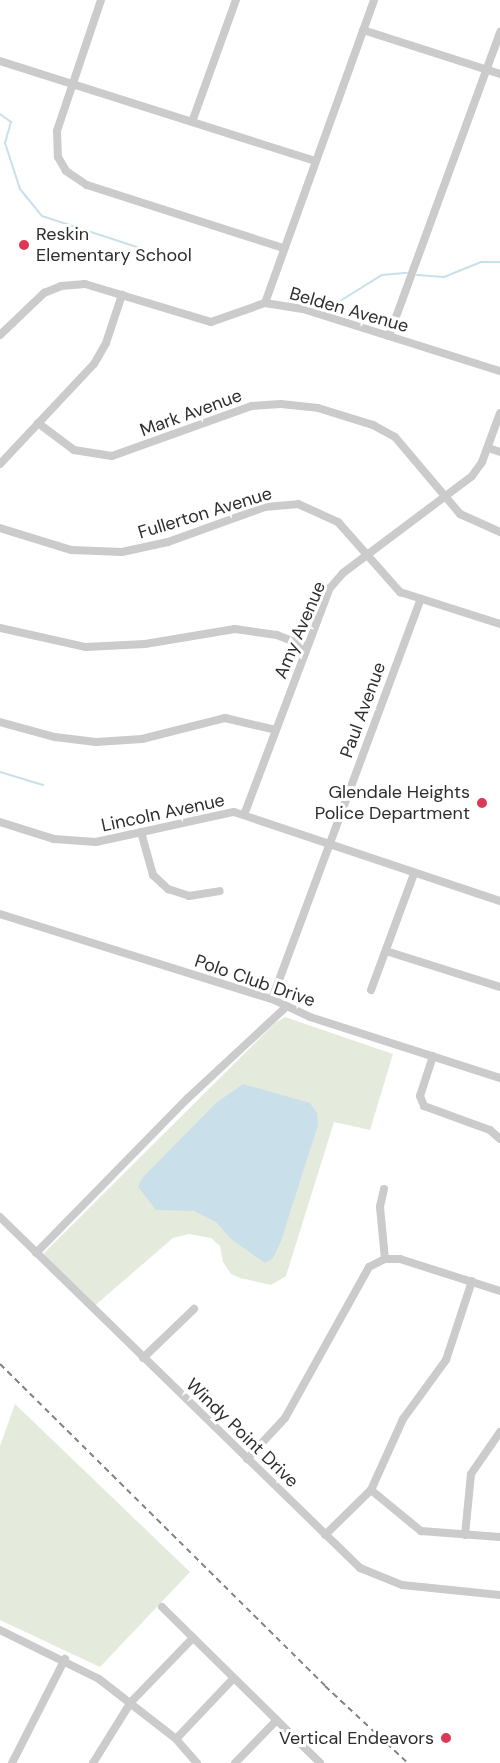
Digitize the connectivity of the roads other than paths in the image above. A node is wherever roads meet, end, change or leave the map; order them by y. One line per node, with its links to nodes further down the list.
1 (101, 0): 9 (street)
2 (236, 0): 10 (street)
3 (374, 0): 4 (street)
4 (363, 30): 7 (street); 11 (street)
5 (500, 32): 7 (street)
6 (0, 61): 9 (street)
7 (486, 70): 8 (street); 16 (street)
8 (500, 74)
9 (72, 84): 10 (street); 12 (street)
10 (192, 122): 11 (street)
11 (315, 161): 12 (street)
12 (284, 248): 14 (street)
13 (122, 295): 14 (street, Belden Avenue); 15 (street, Belden Avenue); 19 (street)
14 (265, 303): 16 (street, Belden Avenue)
15 (0, 335)
16 (389, 336): 17 (street, Belden Avenue)
17 (500, 371)
18 (500, 413): 20 (street, Amy Avenue)
19 (38, 423): 22 (street); 23 (street, Mark Avenue)
20 (488, 448): 21 (street); 23 (street, Amy Avenue)
21 (500, 452)
22 (0, 464)
23 (446, 497): 25 (street, Mark Avenue); 26 (street, Amy Avenue)
24 (0, 528): 26 (street, Fullerton Avenue)
25 (500, 532)
26 (368, 554): 27 (street, Fullerton Avenue); 30 (street, Amy Avenue)
27 (420, 600): 28 (street, Fullerton Avenue); 36 (street, Paul Avenue)
28 (500, 624)
29 (0, 628): 30 (street)
30 (307, 646): 32 (street, Amy Avenue)
31 (0, 722): 32 (street)
32 (276, 730): 33 (street, Amy Avenue)
33 (244, 815): 35 (street, Lincoln Avenue); 36 (street, Lincoln Avenue)
34 (0, 822): 35 (street, Lincoln Avenue)
35 (141, 832): 38 (street)
36 (328, 846): 37 (street, Lincoln Avenue); 44 (street, Paul Avenue)
37 (414, 874): 39 (street, Lincoln Avenue); 41 (street)
38 (220, 891)
39 (500, 901)
40 (0, 914): 44 (street, Polo Club Drive)
41 (386, 951): 42 (street); 43 (street)
42 (500, 987)
43 (371, 990)
44 (272, 999): 45 (street, Polo Club Drive)
45 (286, 1007): 46 (street, Polo Club Drive); 51 (street)
46 (433, 1056): 47 (street, Polo Club Drive); 48 (street)
47 (500, 1078)
48 (500, 1139)
49 (384, 1189): 52 (street)
50 (0, 1217): 51 (street, Windy Point Drive)
51 (36, 1253): 56 (street, Windy Point Drive)
52 (385, 1259): 53 (street); 58 (street)
53 (472, 1281): 54 (street); 59 (street)
54 (500, 1291)
55 (194, 1309): 56 (street)
56 (143, 1358): 58 (street, Windy Point Drive)
57 (500, 1432): 60 (street)
58 (247, 1459): 61 (street, Windy Point Drive)
59 (371, 1490): 60 (street); 61 (street)
60 (465, 1534): 62 (street)
61 (325, 1535): 63 (street, Windy Point Drive)
62 (500, 1537)
63 (500, 1595)
64 (162, 1607): 66 (street)
65 (0, 1630): 67 (street)
66 (193, 1638): 68 (street); 69 (street)
67 (64, 1659): 69 (street); 72 (street)
68 (233, 1679): 70 (street); 71 (street)
69 (131, 1702): 71 (street); 73 (street)
70 (276, 1720): 75 (street); 76 (street)
71 (176, 1739): 74 (street)
72 (12, 1763)
73 (93, 1763)
74 (197, 1763)
75 (235, 1763)
76 (320, 1763)

